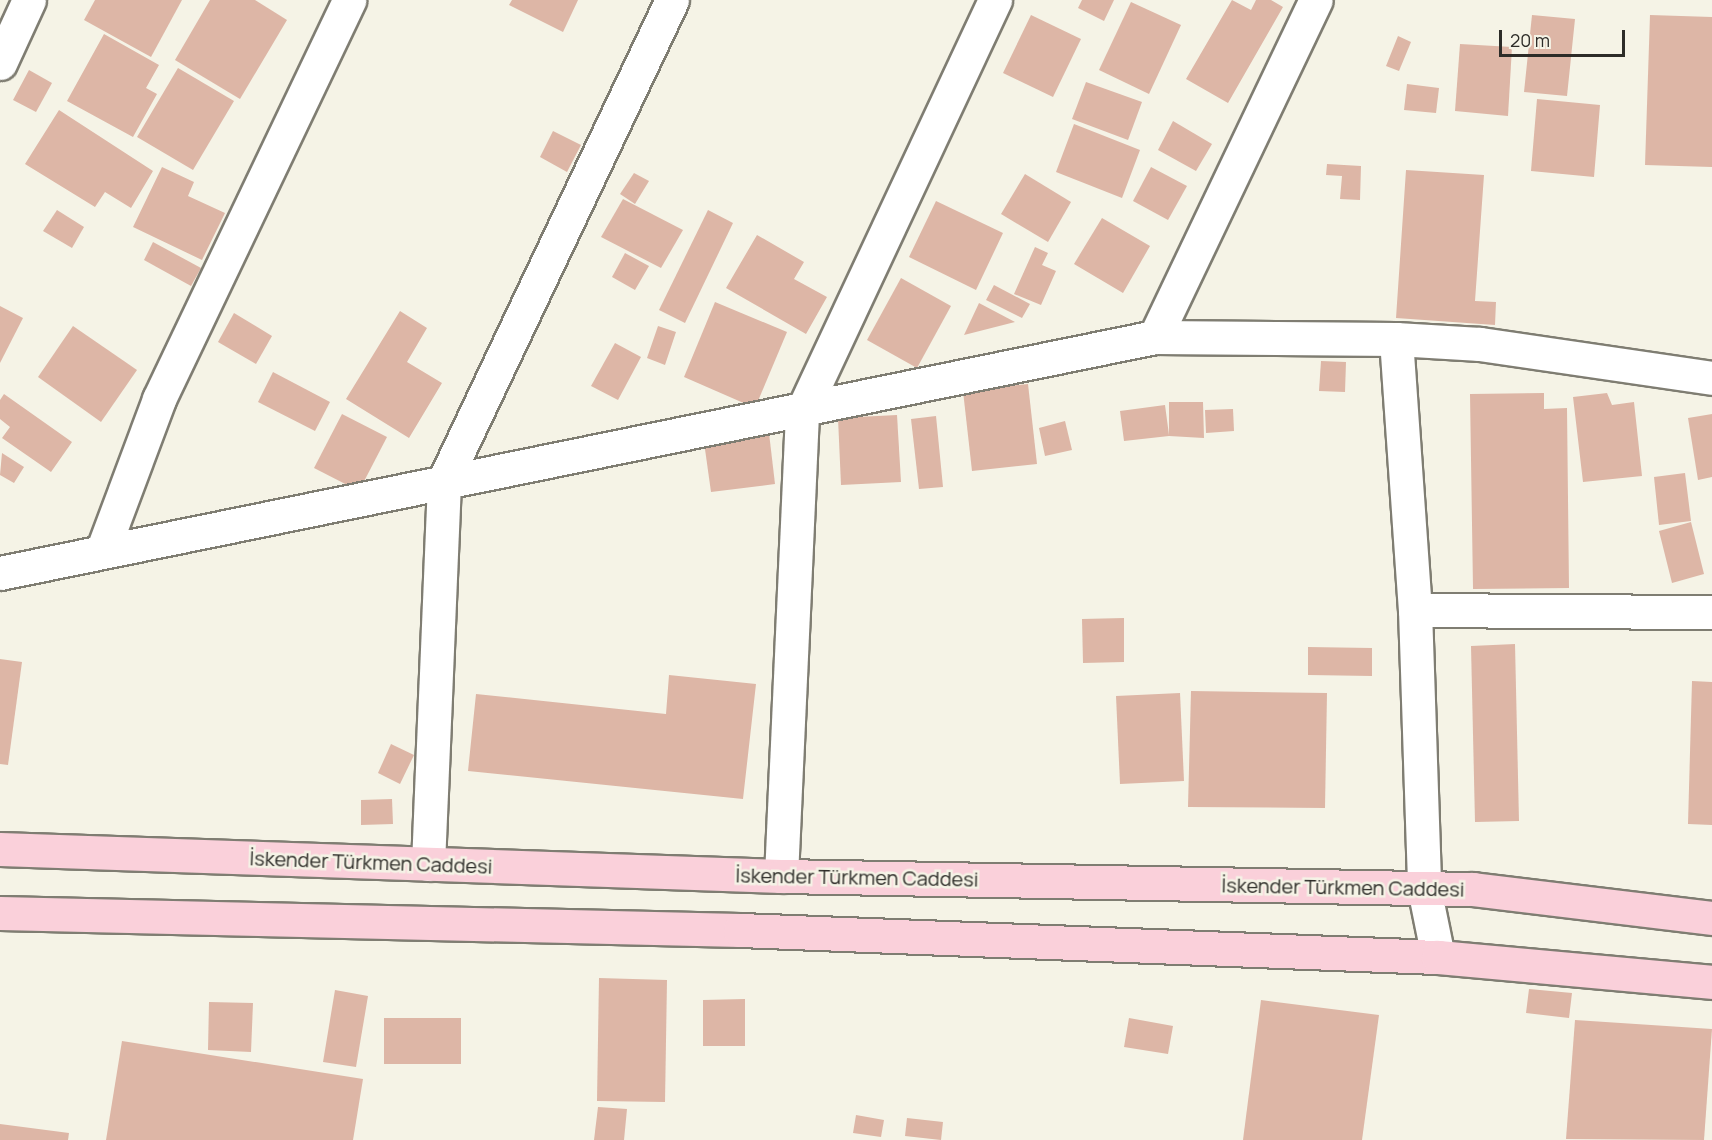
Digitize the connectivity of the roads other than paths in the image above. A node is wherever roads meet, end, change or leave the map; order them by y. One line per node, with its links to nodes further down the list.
1 (30, 0): 6 (street)
2 (349, 0): 12 (street)
3 (672, 0): 11 (street)
4 (995, 0): 10 (street)
5 (1316, 0): 7 (street)
6 (0, 63)
7 (1155, 338): 8 (street); 10 (street)
8 (1396, 339): 9 (street); 14 (street)
9 (1712, 378)
10 (802, 412): 11 (street); 18 (street)
11 (444, 481): 12 (street); 17 (street)
12 (103, 549): 13 (street)
13 (0, 573)
14 (1415, 610): 15 (street); 19 (street)
15 (1712, 612)
16 (0, 849): 17 (main road, İskender Türkmen Caddesi)
17 (428, 864): 18 (main road, İskender Türkmen Caddesi)
18 (781, 876): 19 (main road, İskender Türkmen Caddesi)
19 (1424, 888): 21 (main road, İskender Türkmen Caddesi); 22 (street)
20 (0, 912): 22 (main road)
21 (1712, 918)
22 (1438, 957): 23 (main road)
23 (1712, 981)

